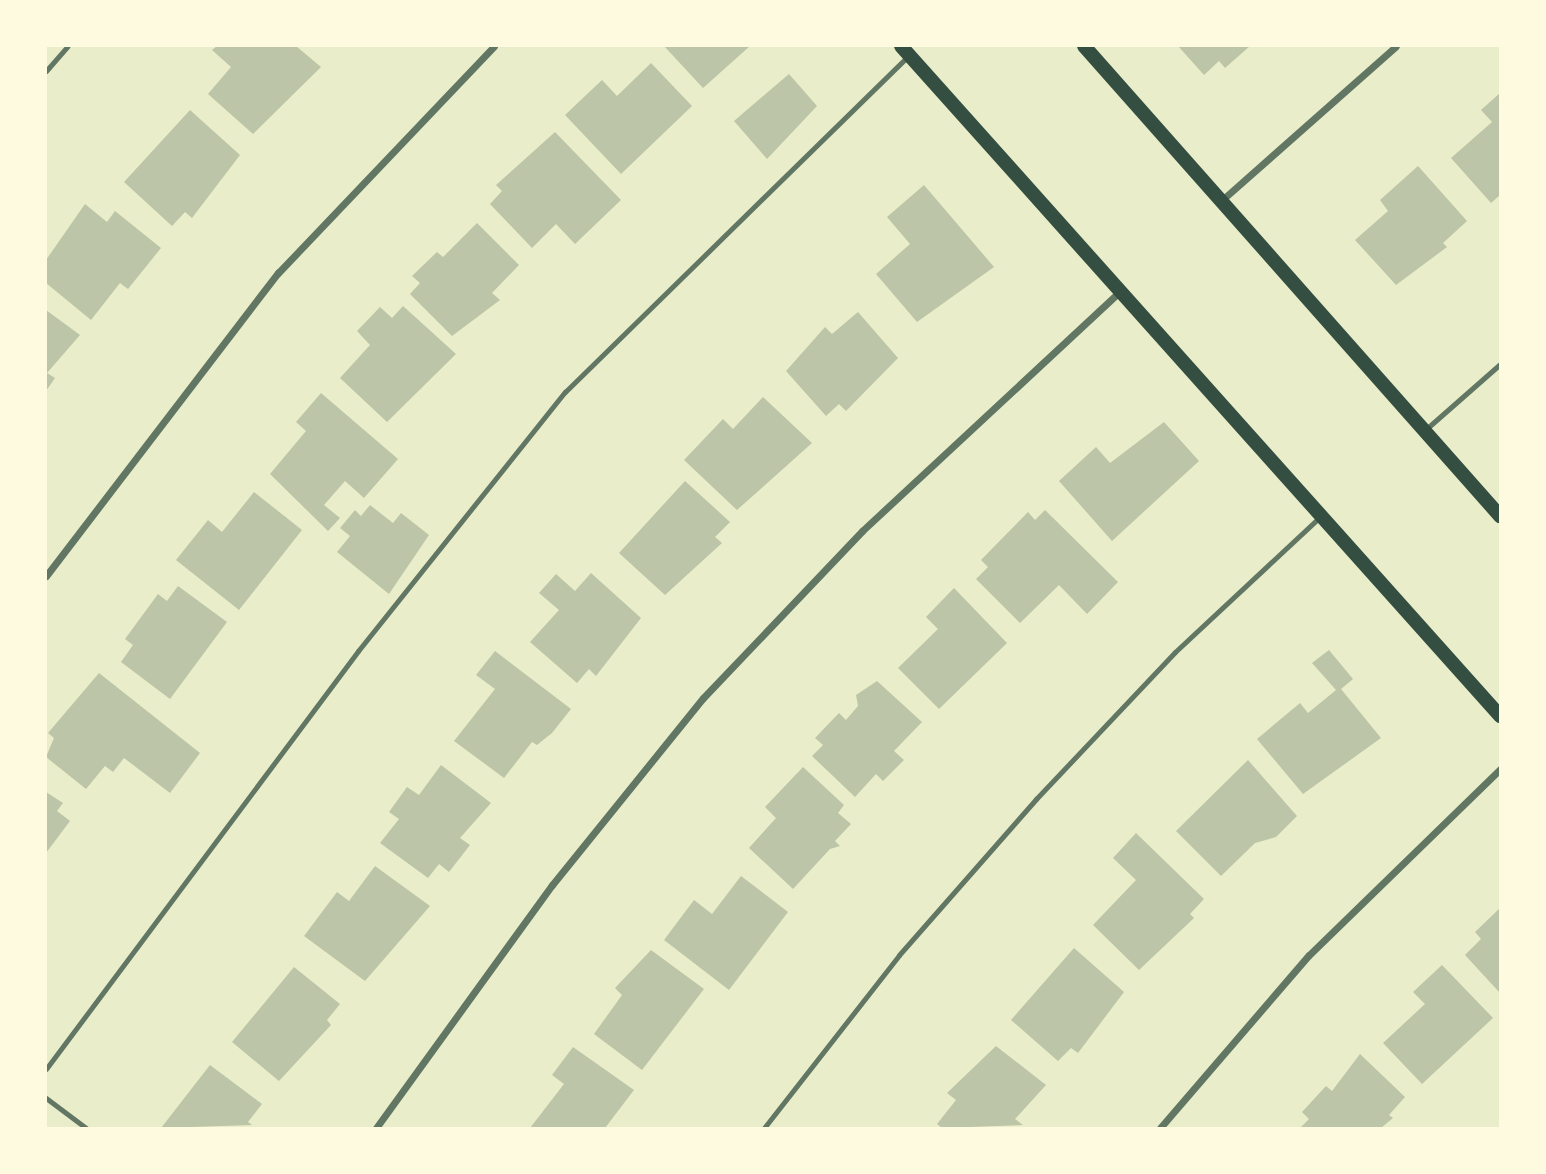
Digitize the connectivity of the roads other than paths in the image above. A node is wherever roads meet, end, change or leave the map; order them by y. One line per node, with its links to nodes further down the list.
1 (68, 46): 6 (lane)
2 (494, 46): 13 (street)
3 (1084, 46): 7 (main road)
4 (1396, 46): 7 (street)
5 (906, 50): 8 (main road); 16 (lane)
6 (46, 71)
7 (1222, 200): 10 (main road)
8 (1123, 288): 11 (main road); 19 (street)
9 (1500, 364): 10 (lane)
10 (1425, 430): 12 (main road)
11 (1322, 515): 14 (main road); 20 (lane)
12 (1500, 516)
13 (46, 576)
14 (1500, 716)
15 (1500, 769): 21 (street)
16 (46, 1069)
17 (46, 1098): 18 (lane)
18 (86, 1129)
19 (376, 1129)
20 (764, 1129)
21 (1160, 1129)

